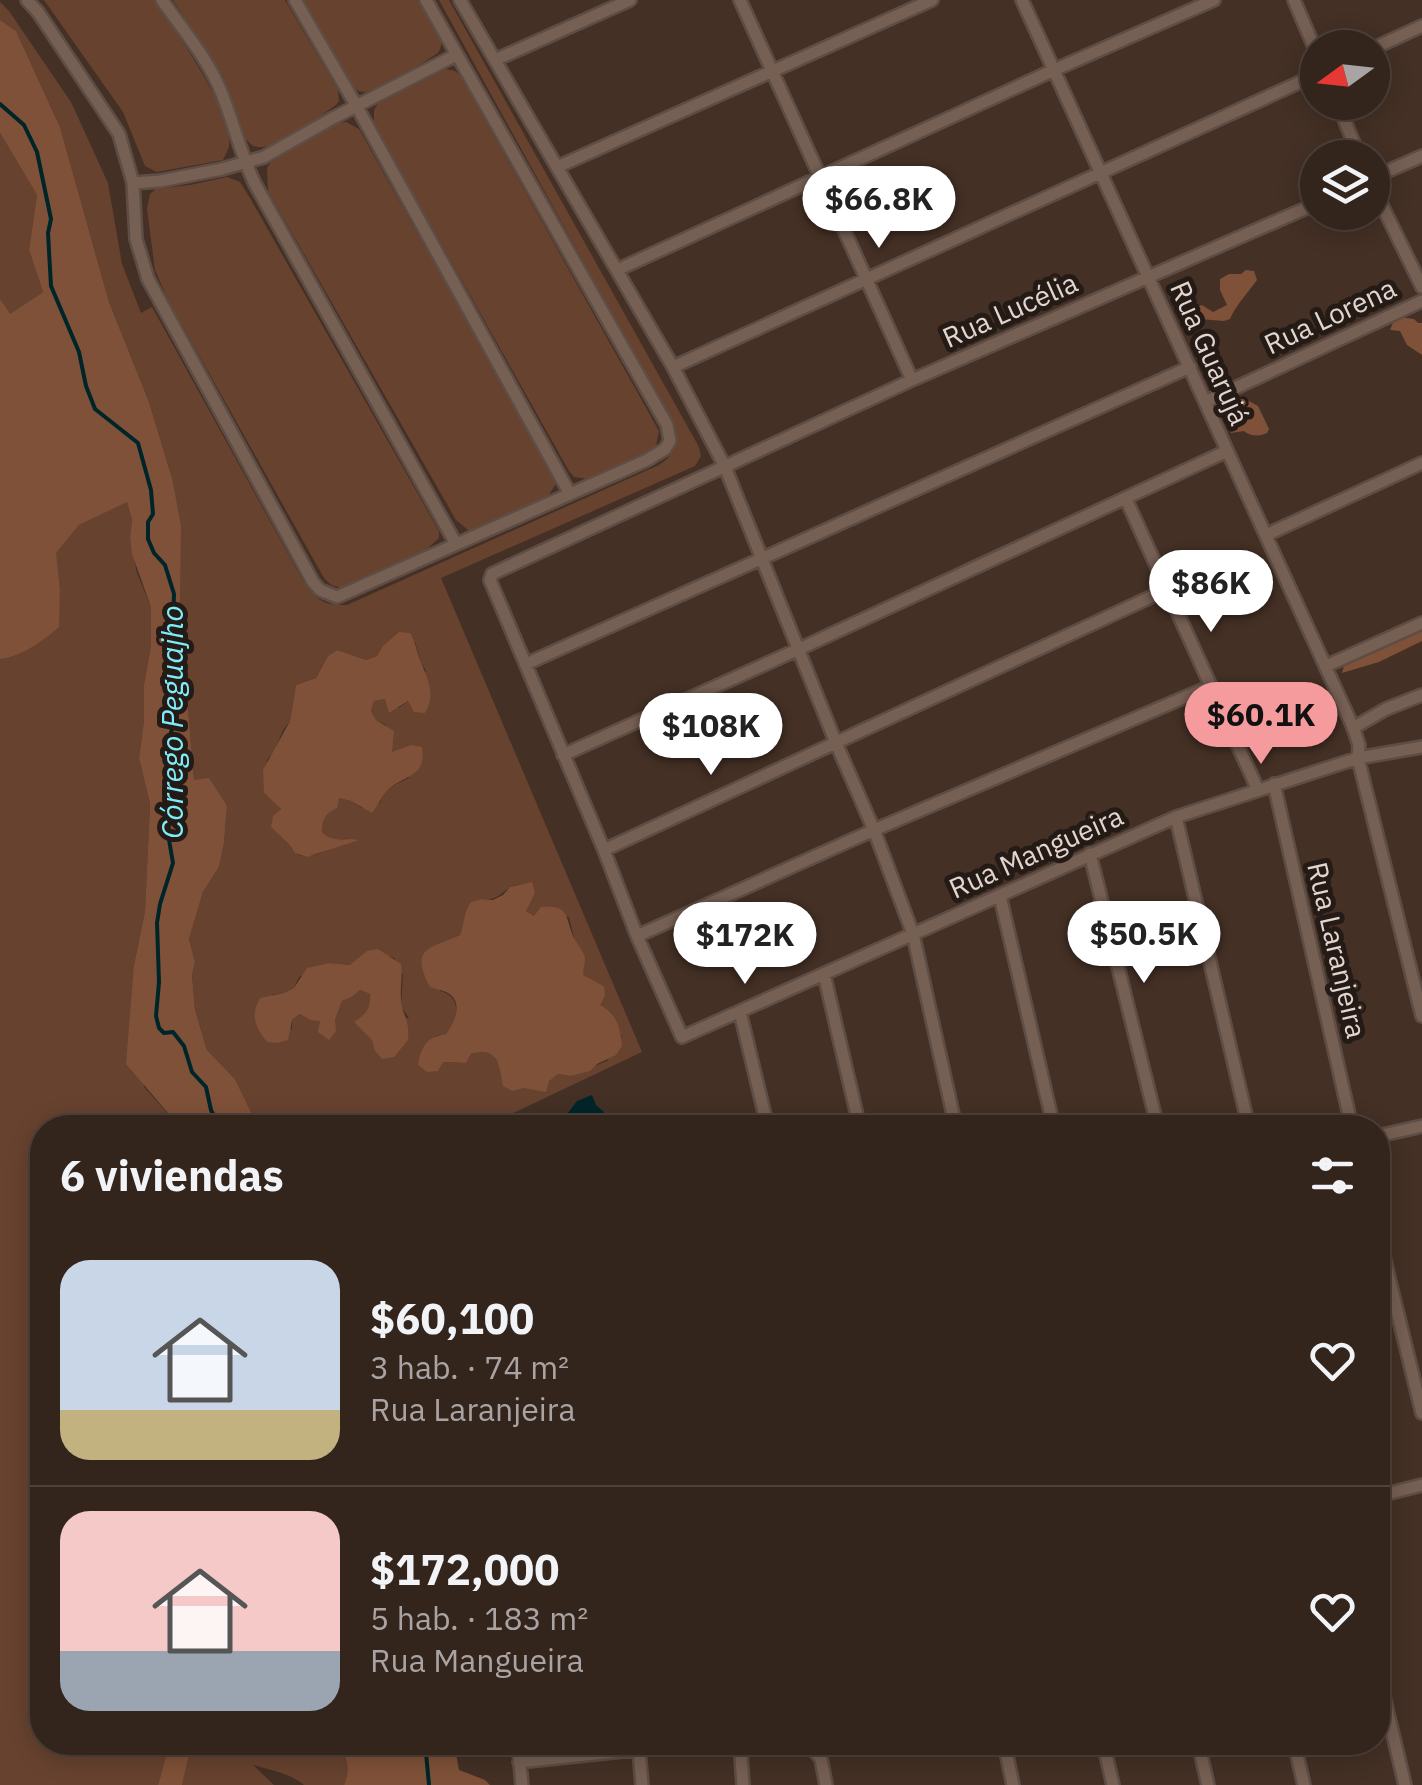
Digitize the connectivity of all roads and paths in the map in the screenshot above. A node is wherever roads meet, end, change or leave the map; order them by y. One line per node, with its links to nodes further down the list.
1 (27, 0): 27 (street)
2 (162, 0): 22 (street)
3 (296, 0): 20 (street)
4 (426, 0): 15 (street)
5 (460, 0): 16 (street)
6 (630, 0): 16 (street)
7 (740, 0): 17 (street)
8 (932, 0): 17 (street)
9 (1022, 0): 18 (street, Rua Guarujá)
10 (1214, 0): 18 (street)
11 (1294, 0): 13 (street)
12 (1422, 26): 14 (street)
13 (1307, 30)
14 (1390, 41)
15 (456, 55): 20 (street); 42 (street)
16 (495, 60): 23 (street)
17 (772, 70): 23 (street); 26 (street)
18 (1054, 70): 24 (street, Rua Guarujá); 26 (street)
19 (1300, 82): 24 (street)
20 (357, 106): 22 (street); 42 (street)
21 (1422, 156): 25 (street)
22 (246, 164): 27 (street); 45 (street)
23 (557, 166): 30 (street)
24 (1101, 173): 31 (street, Rua Guarujá); 32 (street)
25 (1390, 173)
26 (820, 176): 30 (street); 32 (street)
27 (134, 182): 45 (street)
28 (1300, 210): 31 (street, Rua Lucélia)
29 (1390, 220): 33 (street)
30 (617, 270): 35 (street)
31 (1148, 277): 36 (street, Rua Guarujá); 37 (street, Rua Lucélia)
32 (866, 279): 35 (street); 37 (street)
33 (1422, 288)
34 (1422, 301): 38 (street, Rua Lorena)
35 (673, 366): 41 (street)
36 (1190, 367): 38 (street, Rua Guarujá); 46 (street)
37 (912, 380): 41 (street, Rua Lucélia)
38 (1205, 402): 39 (street, Rua Guarujá)
39 (1227, 451): 43 (street); 44 (street, Rua Guarujá)
40 (1422, 463): 44 (street)
41 (725, 467): 46 (street); 50 (street, Rua Lucélia)
42 (570, 494): 45 (street)
43 (1126, 499): 47 (street); 49 (street)
44 (1266, 535): 51 (street, Rua Guarujá)
45 (456, 544)
46 (762, 558): 49 (street); 50 (street)
47 (1168, 589): 52 (street); 55 (street)
48 (1422, 623): 51 (street)
49 (798, 649): 55 (street); 57 (street)
50 (526, 664): 57 (street)
51 (1326, 666): 54 (street, Rua Guarujá)
52 (1211, 686): 60 (street); 62 (street)
53 (1422, 694): 54 (street)
54 (1353, 728): 58 (street, Rua Guarujá)
55 (836, 743): 62 (street); 63 (street)
56 (1422, 747): 58 (street, Rua Mangueira)
57 (563, 755): 63 (street)
58 (1358, 758): 59 (street, Rua Mangueira); 70 (street, Rua Guarujá)
59 (1274, 784): 60 (street, Rua Mangueira); 77 (street, Rua Laranjeira)
60 (1258, 790): 61 (street, Rua Mangueira)
61 (1176, 818): 64 (street, Rua Mangueira); 76 (street)
62 (874, 830): 66 (street); 67 (street)
63 (604, 850): 67 (street)
64 (1090, 854): 65 (street, Rua Mangueira); 75 (street)
65 (1000, 896): 66 (street, Rua Mangueira); 74 (street)
66 (913, 934): 68 (street, Rua Mangueira); 73 (street)
67 (637, 936): 69 (street, Rua Mangueira)
68 (824, 974): 69 (street, Rua Mangueira); 72 (street)
69 (740, 1012): 71 (street)
70 (1422, 1016)
71 (765, 1115)
72 (857, 1115)
73 (953, 1115)
74 (1051, 1115)
75 (1155, 1115)
76 (1246, 1115)
77 (1349, 1115)
78 (1422, 1126): 79 (street)
79 (1390, 1133)
80 (1390, 1283): 81 (street)
81 (1422, 1413)
82 (1422, 1484): 83 (street)
83 (1390, 1493)
84 (1390, 1724): 103 (street)
85 (519, 1755): 94 (street)
86 (589, 1755): 94 (street)
87 (639, 1755): 96 (street)
88 (741, 1755): 97 (street)
89 (818, 1755): 98 (street)
90 (1007, 1755): 99 (street)
91 (1106, 1755): 100 (street)
92 (1201, 1755): 101 (street)
93 (1297, 1755): 102 (street)
94 (519, 1762): 95 (street)
95 (522, 1785)
96 (642, 1785)
97 (743, 1785)
98 (826, 1785)
99 (1013, 1785)
100 (1112, 1785)
101 (1208, 1785)
102 (1304, 1785)
103 (1404, 1785)

